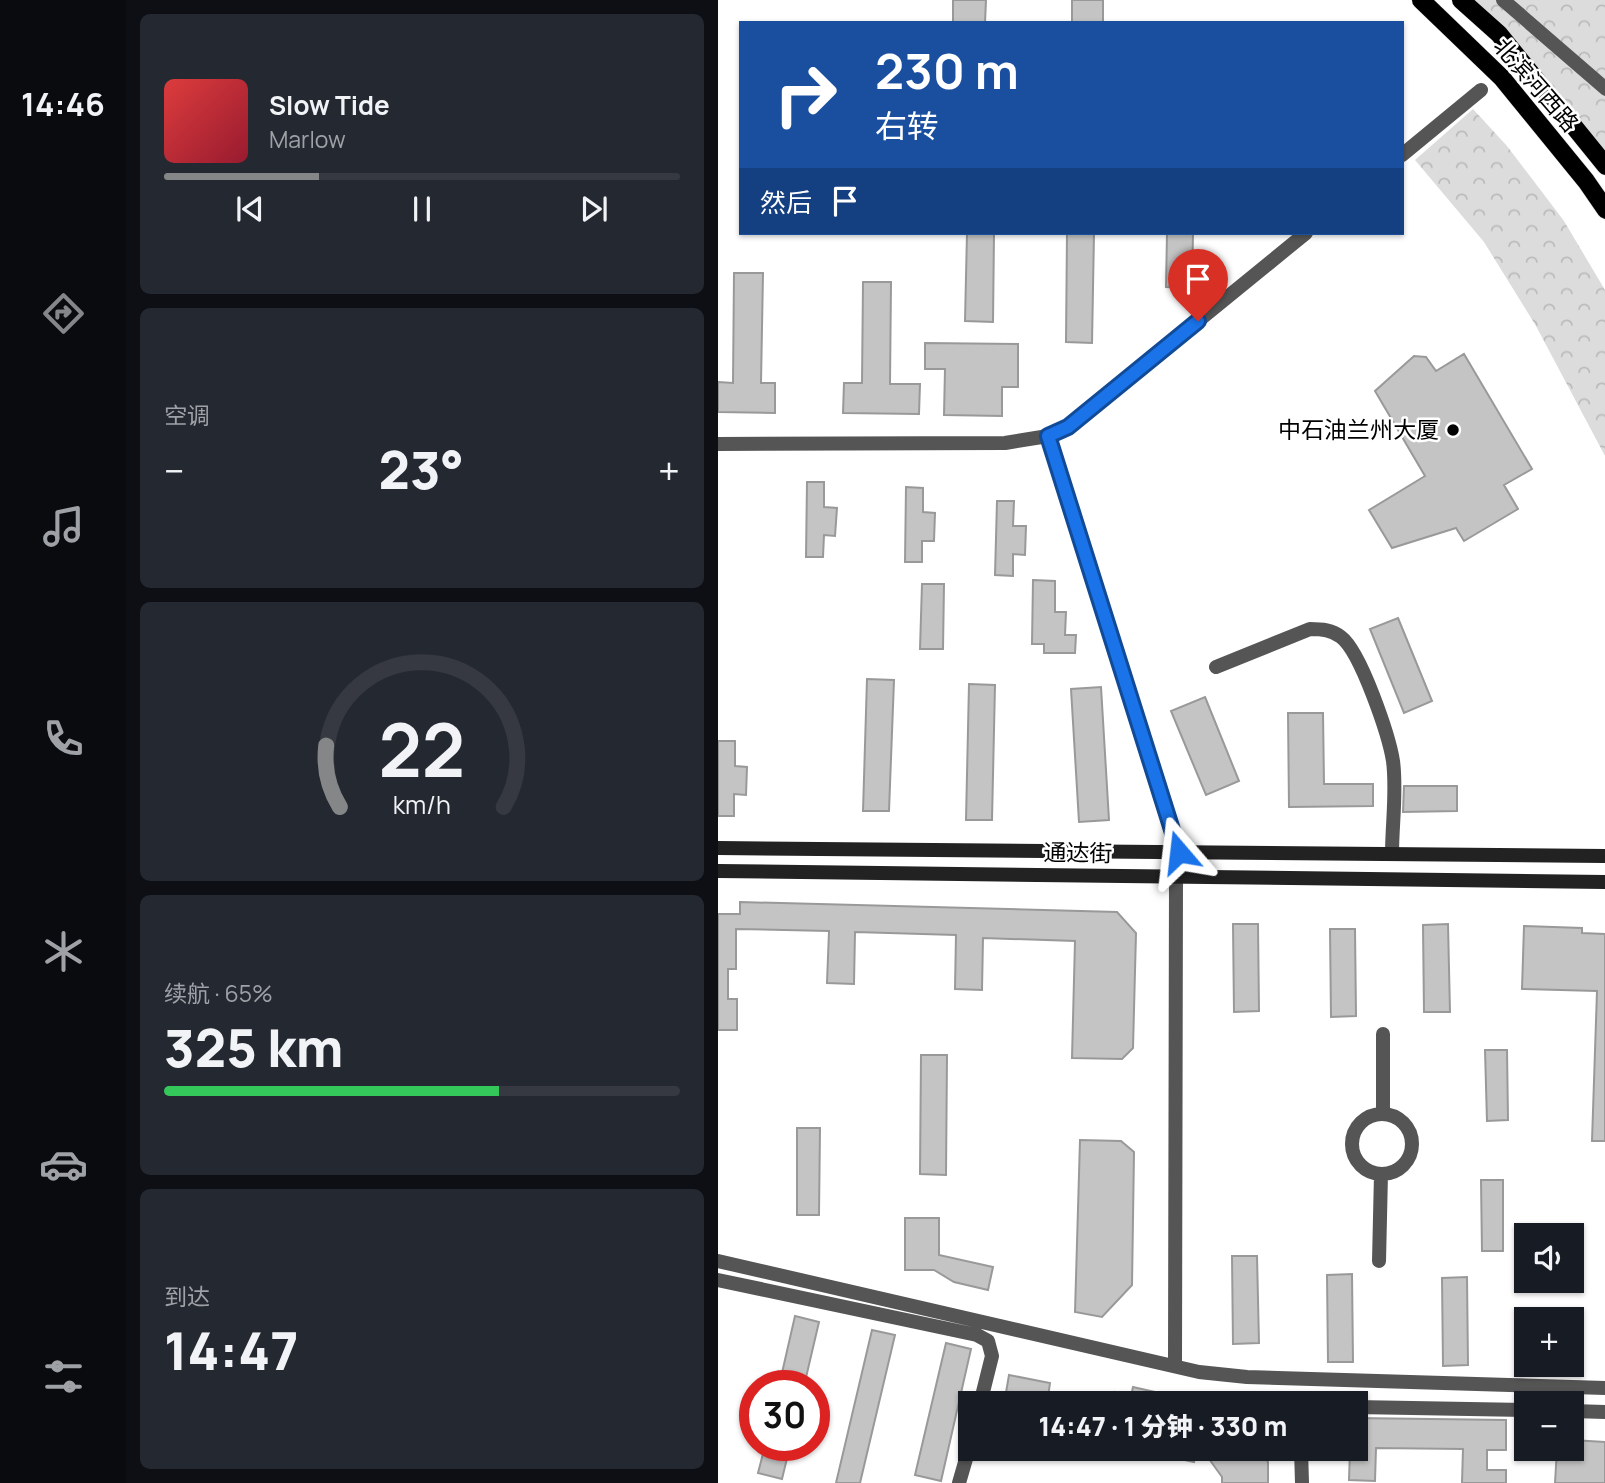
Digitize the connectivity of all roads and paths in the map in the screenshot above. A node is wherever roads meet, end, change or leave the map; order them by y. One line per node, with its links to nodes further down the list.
1 (1421, 0): 8 (main road, 北滨河西路)
2 (1461, 0): 7 (main road, 北滨河西路)
3 (1503, 0): 4 (street)
4 (1605, 89)
5 (1481, 90): 6 (street)
6 (1404, 153)
7 (1605, 166)
8 (1605, 210)
9 (1304, 235): 10 (street)
10 (1048, 436): 11 (street); 14 (street)
11 (718, 444)
12 (1216, 667): 15 (street)
13 (718, 848): 14 (main road, 通达街)
14 (1179, 852): 15 (main road, 通达街)
15 (1392, 854): 16 (main road, 通达街)
16 (1605, 856)
17 (718, 871): 18 (main road, 通达街)
18 (1176, 876): 19 (main road, 通达街); 26 (street)
19 (1605, 882)
20 (1383, 1034): 21 (street)
21 (1383, 1114): 22 (street); 22 (street)
22 (1381, 1174): 24 (street)
23 (718, 1261): 26 (street)
24 (1379, 1261)
25 (718, 1280): 28 (street)
26 (1175, 1366): 27 (street)
27 (1605, 1388)
28 (983, 1391)
29 (1368, 1407): 30 (street)
30 (1514, 1410)
31 (1584, 1411): 32 (street)
32 (1605, 1412)
33 (965, 1461): 35 (street)
34 (1301, 1461): 36 (street)
35 (959, 1483)
36 (1302, 1483)

